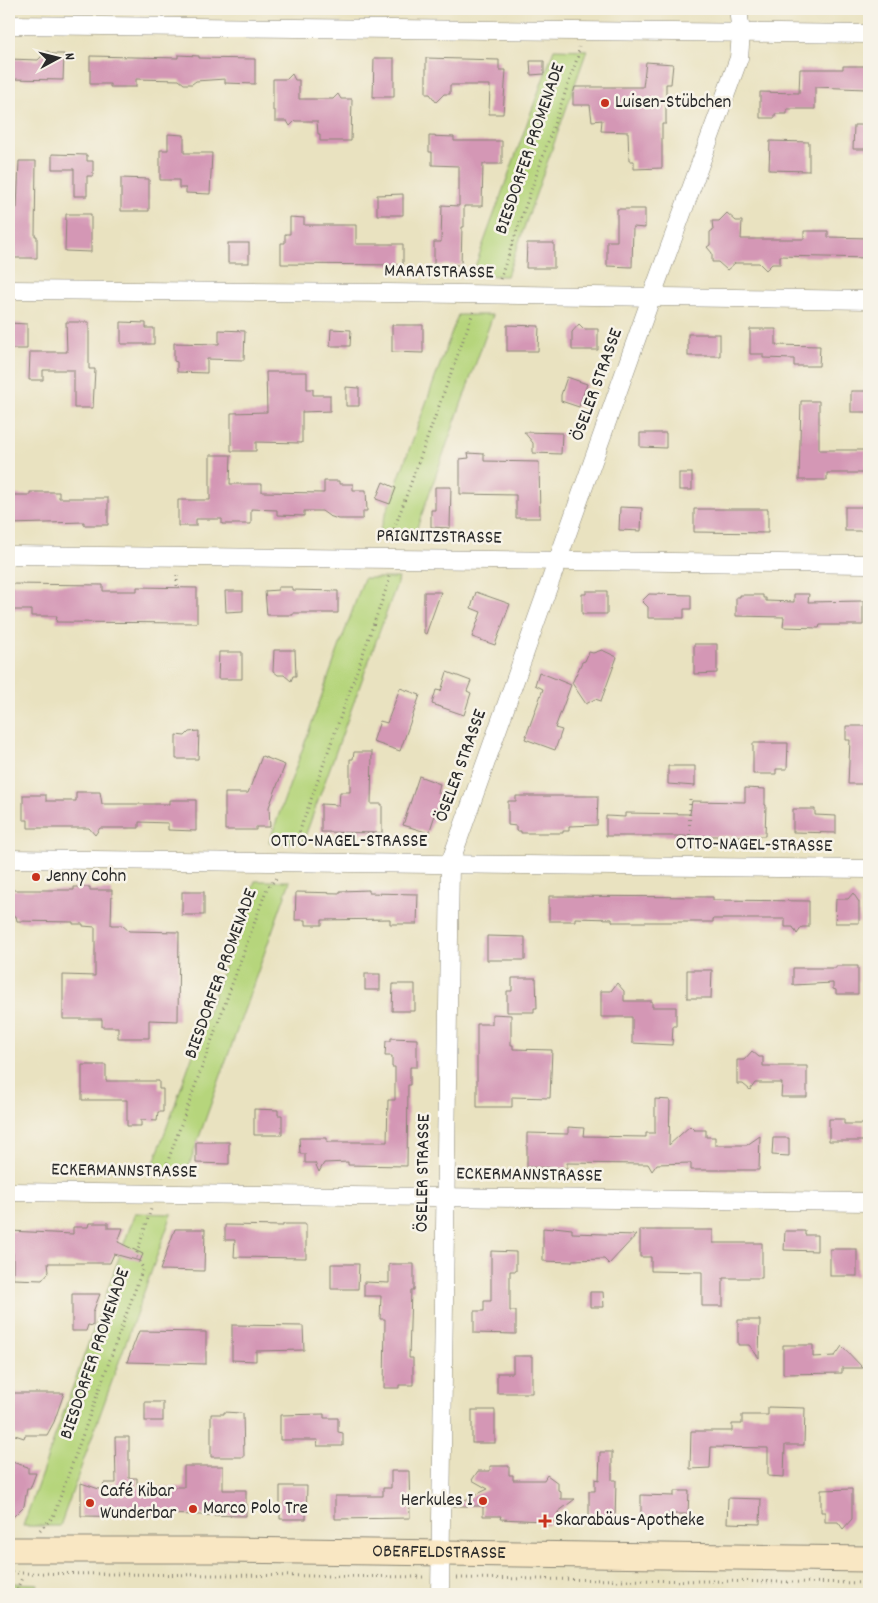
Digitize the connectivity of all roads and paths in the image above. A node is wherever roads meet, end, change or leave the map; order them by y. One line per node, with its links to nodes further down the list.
1 (738, 9): 6 (street, ÖSELER STRASSE)
2 (779, 9): 3 (path)
3 (764, 11)
4 (9, 25): 5 (street)
5 (578, 30): 6 (street); 8 (path, BIESDORFER PROMENADE)
6 (741, 33): 7 (street); 10 (street, ÖSELER STRASSE)
7 (869, 34)
8 (501, 276)
9 (9, 290): 10 (street, MARATSTRASSE)
10 (651, 298): 11 (street, MARATSTRASSE); 15 (street, ÖSELER STRASSE)
11 (869, 300)
12 (463, 340): 14 (path, BIESDORFER PROMENADE)
13 (9, 555): 14 (street, PRIGNITZSTRASSE)
14 (389, 559): 15 (street, PRIGNITZSTRASSE); 24 (path, BIESDORFER PROMENADE)
15 (558, 561): 16 (street, PRIGNITZSTRASSE); 25 (street, ÖSELER STRASSE)
16 (869, 564)
17 (177, 575): 18 (path)
18 (177, 586)
19 (690, 799): 21 (path)
20 (713, 840): 22 (path)
21 (689, 850)
22 (714, 850)
23 (9, 859): 24 (street, OTTO-NAGEL-STRASSE)
24 (283, 863): 25 (street, OTTO-NAGEL-STRASSE); 28 (path, BIESDORFER PROMENADE)
25 (450, 863): 26 (street, OTTO-NAGEL-STRASSE); 29 (street, ÖSELER STRASSE)
26 (869, 870)
27 (9, 1192): 28 (street, ECKERMANNSTRASSE)
28 (156, 1194): 29 (street, ECKERMANNSTRASSE); 31 (path, BIESDORFER PROMENADE)
29 (445, 1196): 30 (street, ECKERMANNSTRASSE); 33 (street, ÖSELER STRASSE)
30 (869, 1202)
31 (39, 1531)
32 (9, 1550): 33 (street, OBERFELDSTRASSE)
33 (440, 1553): 34 (street, OBERFELDSTRASSE); 37 (street, ÖSELER STRASSE)
34 (869, 1559)
35 (22, 1578): 36 (path)
36 (15, 1594)
37 (440, 1594)

